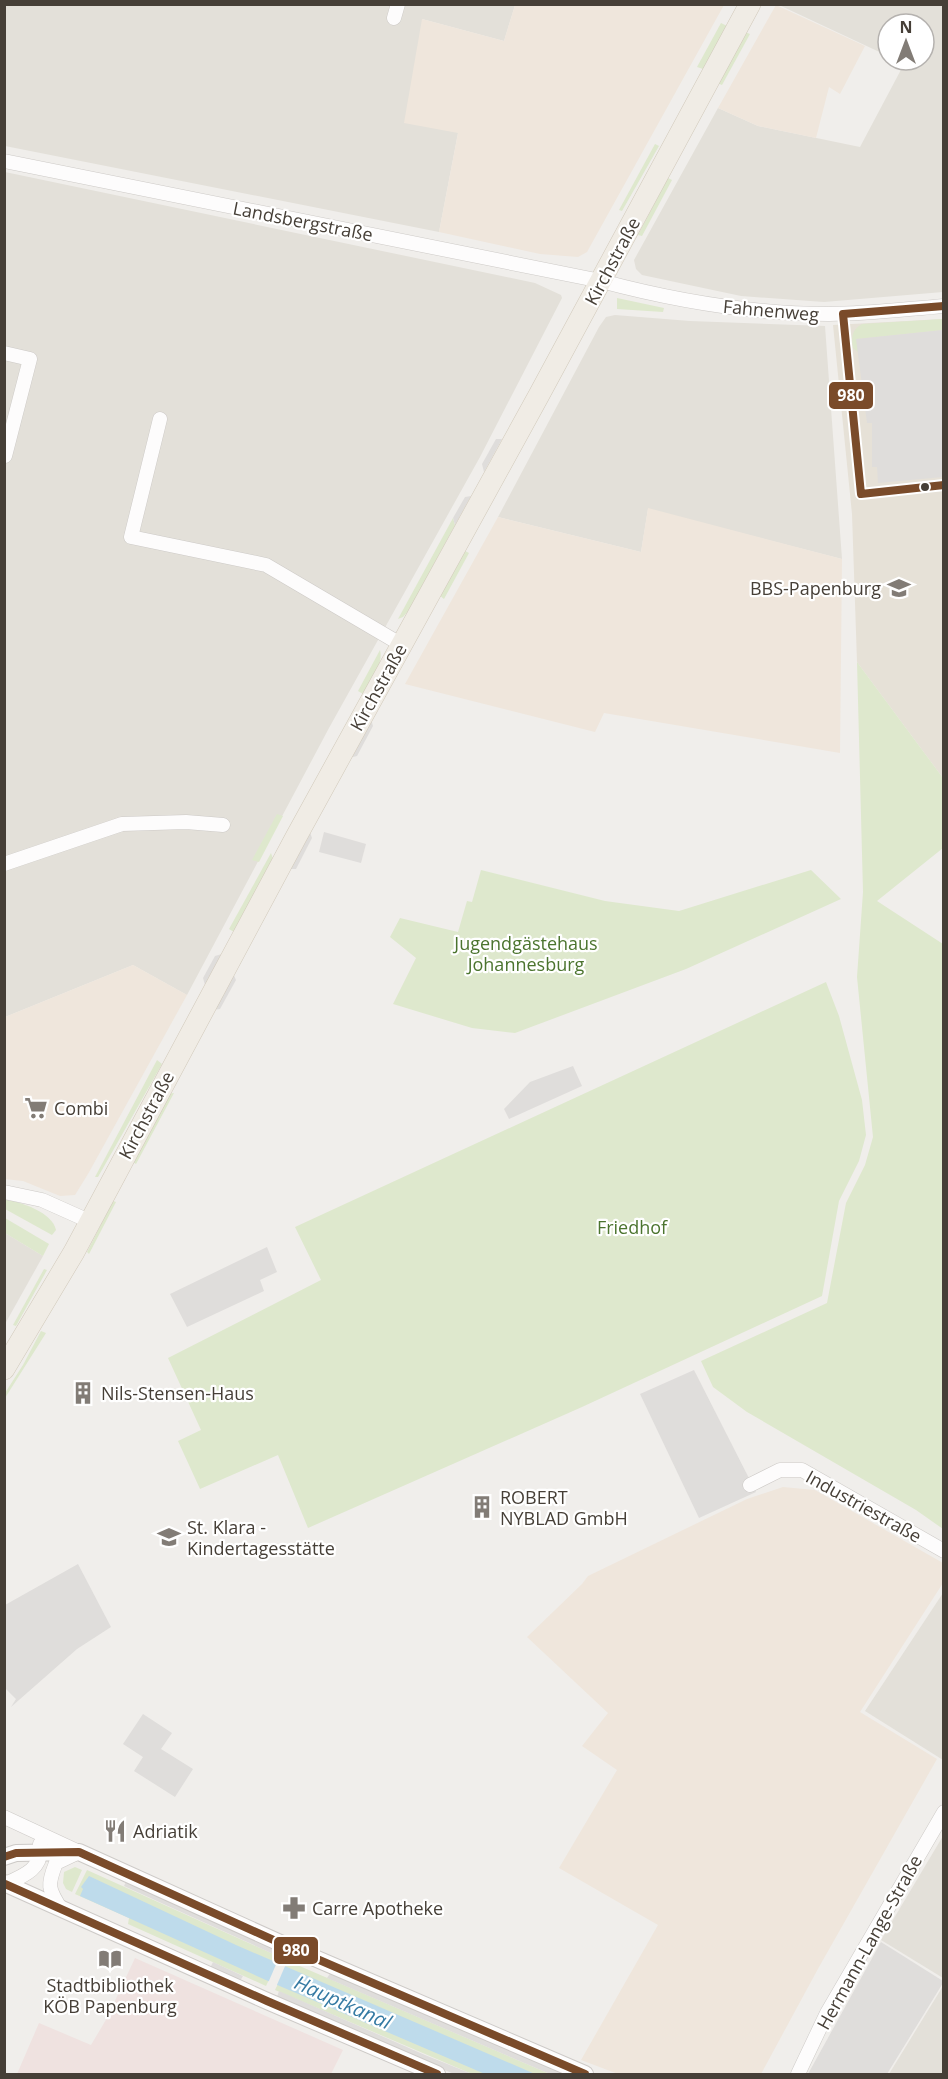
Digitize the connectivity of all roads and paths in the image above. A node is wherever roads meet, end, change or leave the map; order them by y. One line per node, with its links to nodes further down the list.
1 (750, 4): 3 (main road, Kirchstraße)
2 (4, 161): 3 (street, Landsbergstraße)
3 (601, 281): 4 (street, Fahnenweg); 8 (main road, Kirchstraße)
4 (944, 306)
5 (4, 353): 7 (street)
6 (160, 419): 8 (street)
7 (5, 456)
8 (402, 645): 12 (main road, Kirchstraße)
9 (223, 825): 10 (street)
10 (4, 864)
11 (4, 1192): 12 (street)
12 (89, 1221): 13 (main road, Kirchstraße)
13 (4, 1369)
14 (750, 1485): 15 (street, Industriestraße)
15 (944, 1551)
16 (944, 1812): 26 (street, Hermann-Lange-Straße)
17 (4, 1817): 18 (street)
18 (38, 1833): 19 (street); 20 (street)
19 (79, 1852): 20 (street); 23 (street); 25 (street)
20 (41, 1853): 21 (street); 22 (street)
21 (4, 1857)
22 (5, 1884): 23 (street)
23 (61, 1909): 24 (street)
24 (437, 2074)
25 (585, 2074)
26 (798, 2074)

